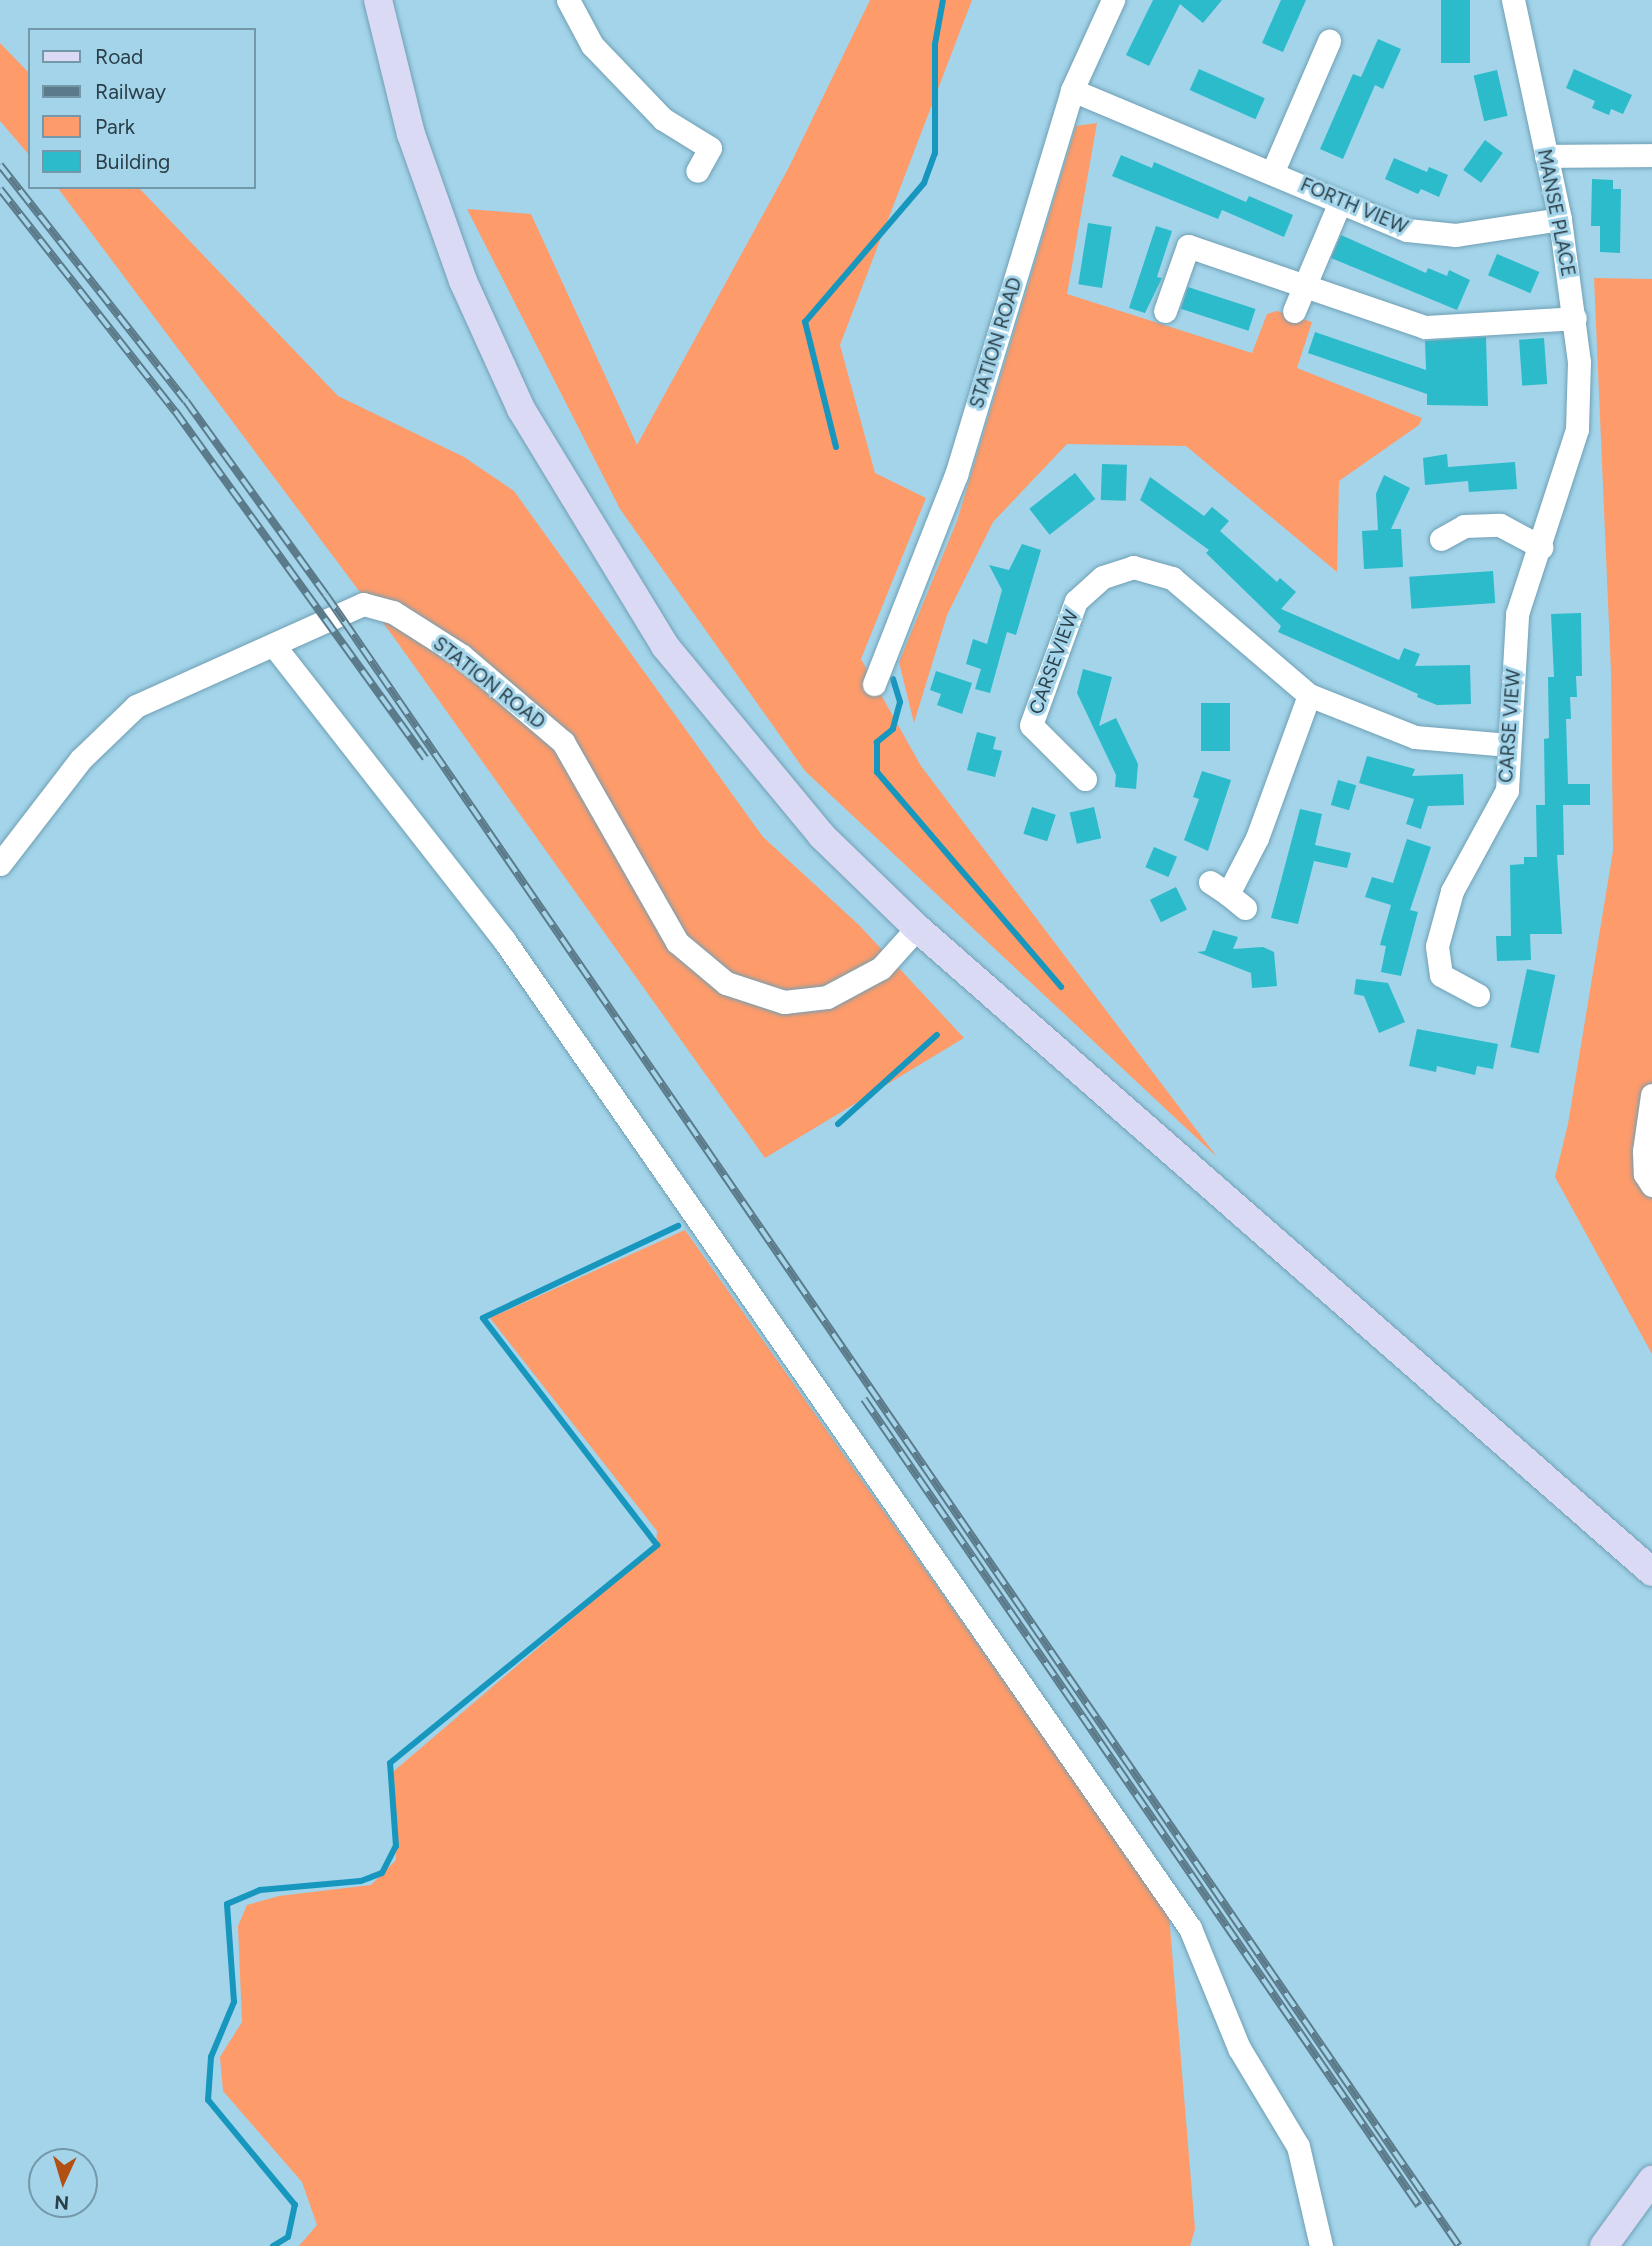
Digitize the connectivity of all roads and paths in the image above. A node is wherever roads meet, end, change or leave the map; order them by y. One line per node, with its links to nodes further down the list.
1 (378, 0): 27 (main road)
2 (568, 0): 9 (street)
3 (1113, 0): 6 (street, STATION ROAD)
4 (1513, 0): 8 (street, MANSE PLACE)
5 (1329, 41): 10 (street)
6 (1072, 90): 10 (street, FORTH VIEW); 21 (street, STATION ROAD)
7 (1652, 155): 8 (street)
8 (1546, 156): 12 (street, MANSE PLACE)
9 (697, 170)
10 (1273, 171): 11 (street, FORTH VIEW)
11 (1340, 202): 12 (street, FORTH VIEW); 13 (street)
12 (1560, 219): 16 (street, MANSE PLACE)
13 (1304, 289): 14 (street); 15 (street); 16 (street)
14 (1165, 311)
15 (1294, 311)
16 (1575, 318): 17 (street, MANSE PLACE)
17 (1577, 429): 19 (street, CARSE VIEW)
18 (1441, 539): 19 (street)
19 (1541, 547): 23 (street, CARSE VIEW)
20 (275, 647): 25 (street, STATION ROAD); 27 (street, STATION ROAD); 33 (street)
21 (874, 684)
22 (1309, 695): 23 (street, CARSEVIEW); 24 (street, CARSEVIEW); 26 (street)
23 (1510, 745): 28 (street, CARSE VIEW)
24 (1085, 779)
25 (0, 864)
26 (1228, 895)
27 (918, 928): 31 (main road)
28 (1478, 995)
29 (1652, 1095): 30 (street)
30 (1652, 1185)
31 (1652, 1572)
32 (1652, 2180): 34 (main road)
33 (1321, 2246)
34 (1604, 2246)

